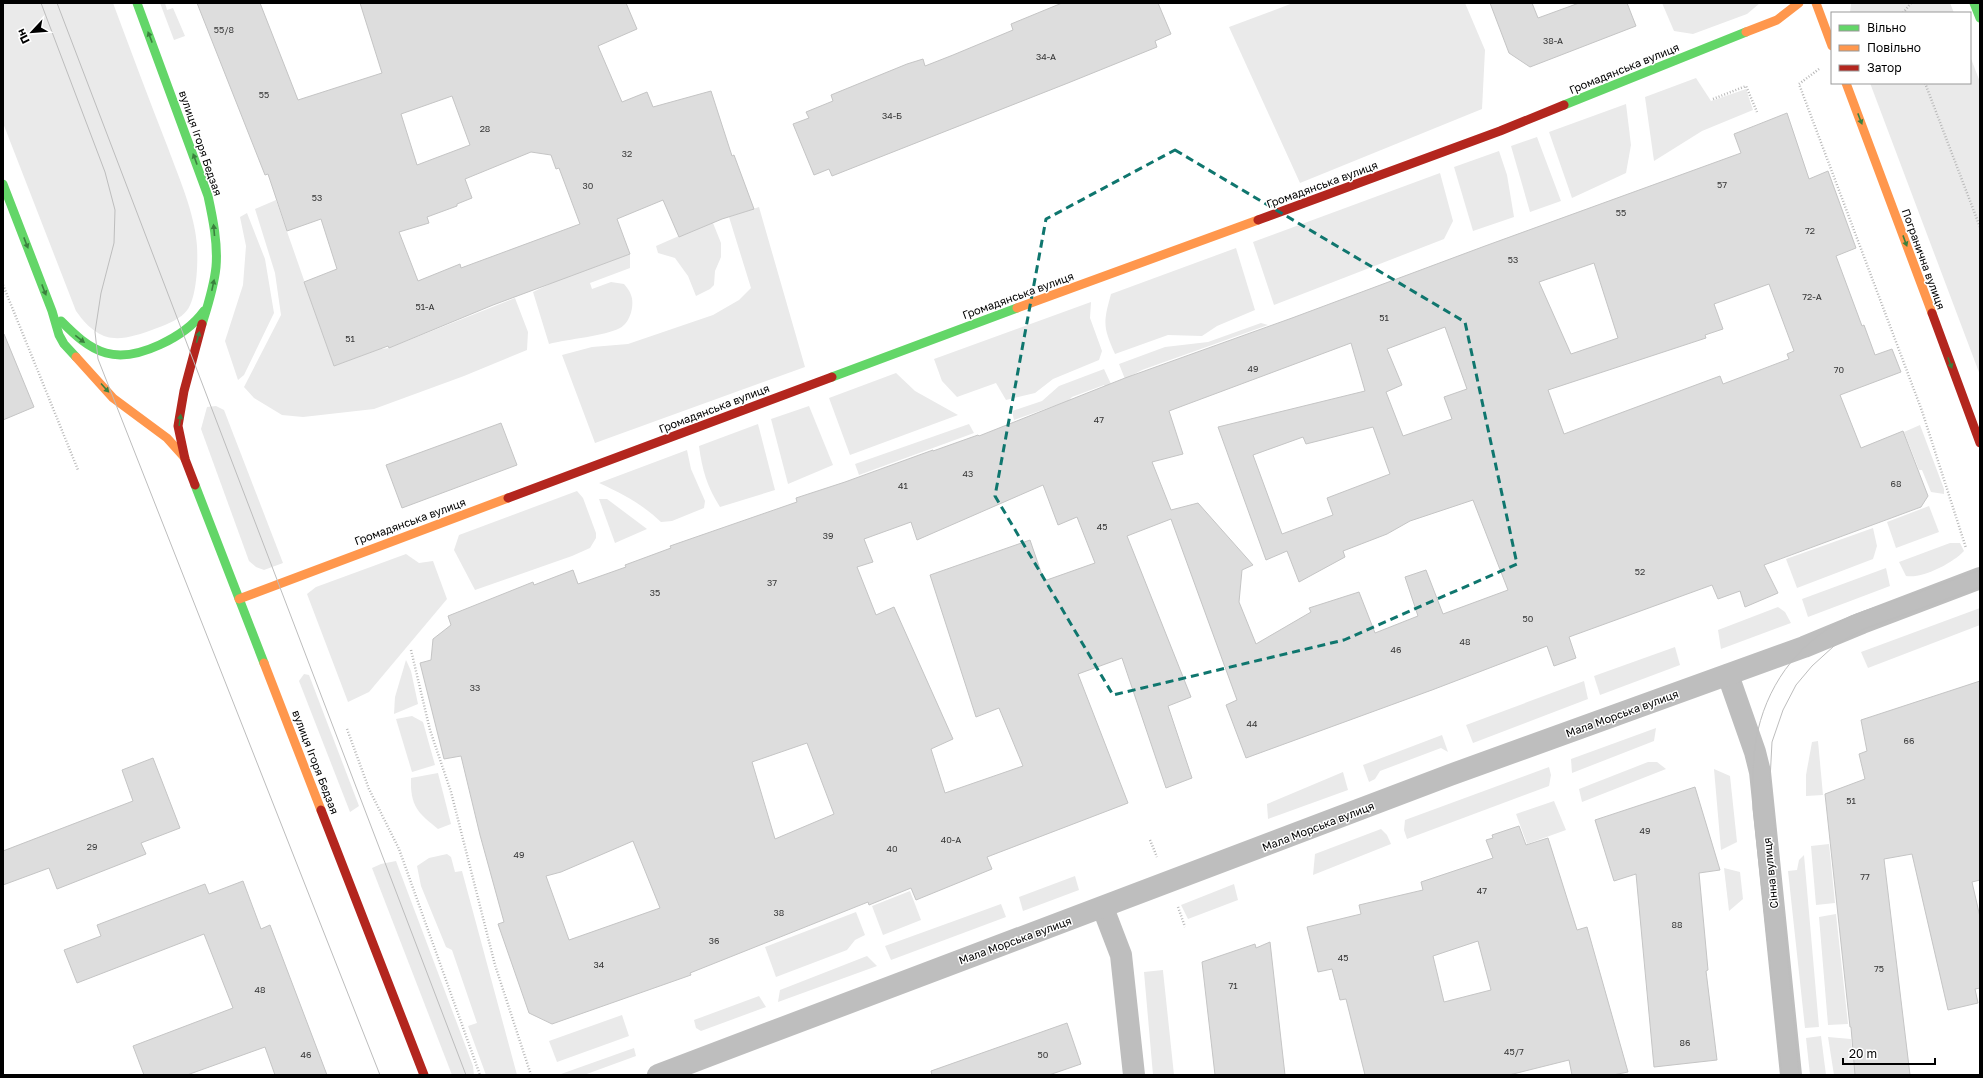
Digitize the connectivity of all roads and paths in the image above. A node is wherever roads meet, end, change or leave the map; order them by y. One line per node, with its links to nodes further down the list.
1 (137, 3): 17 (street, вулиця Ігоря Бедзая, one-way to 1)
2 (1799, 3): 24 (street, Громадянська вулиця)
3 (1816, 3): 8 (street)
4 (1911, 3): 6 (path)
5 (1974, 3): 7 (street)
6 (1904, 12)
7 (1980, 18)
8 (1831, 43)
9 (1822, 67): 22 (path)
10 (1846, 84): 19 (street, Погранична вулиця, one-way to 19)
11 (1925, 84): 15 (path)
12 (1713, 99): 13 (path)
13 (1757, 112)
14 (3, 184): 18 (street, вулиця Ігоря Бедзая, one-way to 18)
15 (1980, 227)
16 (3, 286): 21 (path)
17 (208, 305): 18 (street, one-way to 17); 20 (street, вулиця Ігоря Бедзая, one-way to 17)
18 (52, 311): 20 (street, вулиця Ігоря Бедзая, one-way to 20)
19 (1980, 443)
20 (185, 458): 24 (street, вулиця Ігоря Бедзая)
21 (78, 470)
22 (1966, 548)
23 (1980, 578): 26 (street, Мала Морська вулиця)
24 (239, 599): 29 (street, вулиця Ігоря Бедзая)
25 (411, 650): 31 (path)
26 (1728, 675): 28 (street, Мала Морська вулиця); 34 (street, Сінна вулиця)
27 (347, 729): 30 (path)
28 (1103, 908): 32 (street, Мала Морська вулиця); 33 (street)
29 (424, 1075)
30 (480, 1075)
31 (531, 1075)
32 (658, 1075)
33 (1134, 1075)
34 (1791, 1075)

